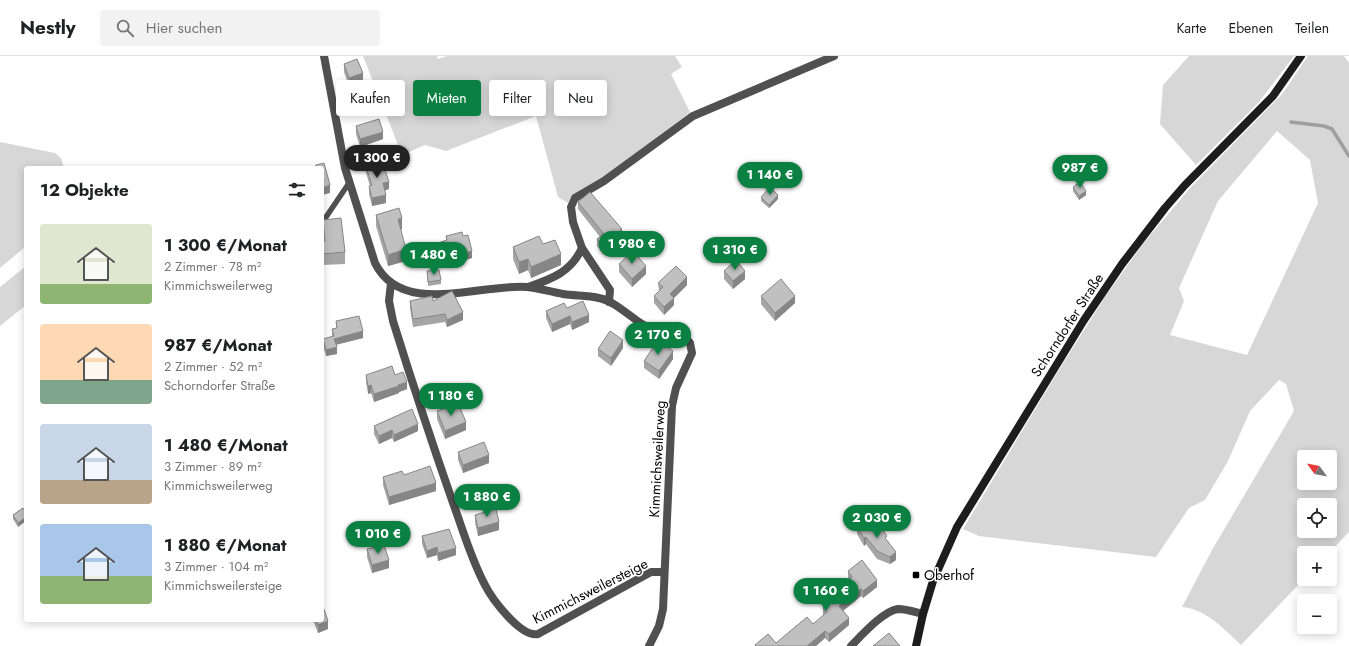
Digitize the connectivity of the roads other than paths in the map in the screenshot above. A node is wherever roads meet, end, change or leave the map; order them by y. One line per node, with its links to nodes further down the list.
1 (324, 56): 4 (street, Kimmichsweilerweg)
2 (834, 56): 6 (street)
3 (1301, 56): 11 (main road, Schorndorfer Straße)
4 (349, 183): 5 (lane); 7 (street, Kimmichsweilerweg)
5 (324, 220)
6 (582, 248): 8 (street, Kimmichsweilerweg); 9 (street)
7 (391, 283): 8 (street, Kimmichsweilerweg); 10 (street, Kimmichsweilersteige)
8 (527, 287): 9 (street, Kimmichsweilerweg)
9 (609, 302): 10 (street, Kimmichsweilerweg)
10 (664, 572): 12 (street, Kimmichsweilerweg)
11 (923, 614): 13 (street); 14 (main road, Schorndorfer Straße)
12 (649, 646)
13 (851, 646)
14 (916, 646)

